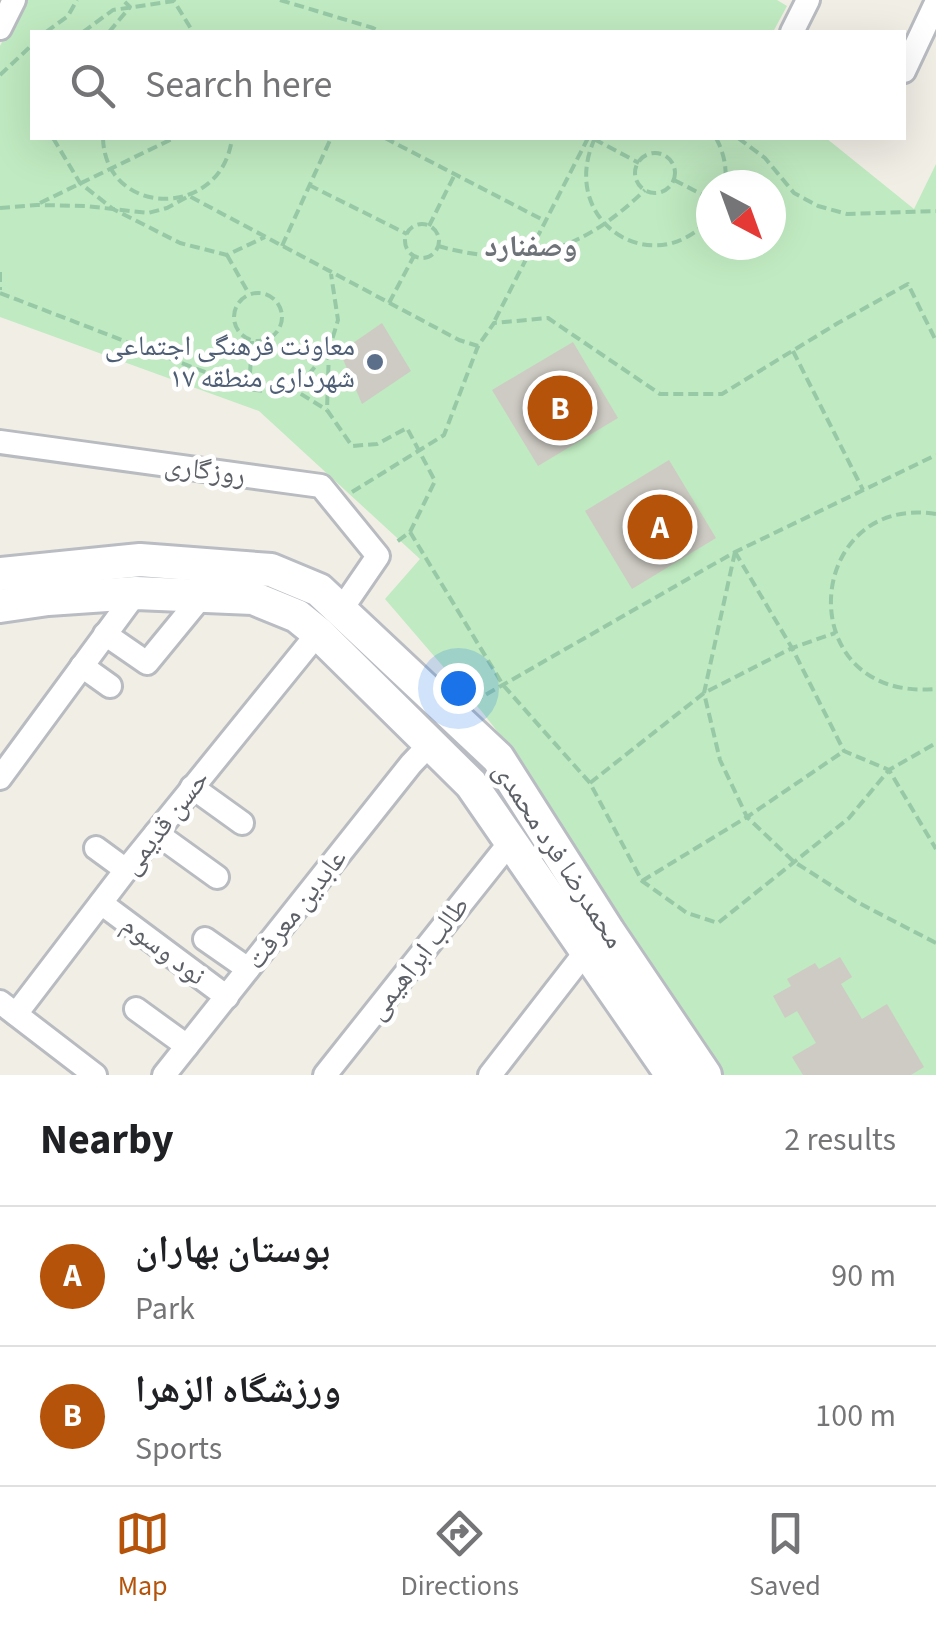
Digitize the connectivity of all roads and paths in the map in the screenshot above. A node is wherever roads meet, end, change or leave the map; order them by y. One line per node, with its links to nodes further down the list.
1 (14, 0): 9 (street)
2 (77, 0): 10 (path)
3 (123, 0): 8 (path)
4 (280, 0): 14 (path)
5 (808, 0): 15 (street)
6 (174, 1): 8 (path); 13 (path)
7 (936, 3): 17 (street)
8 (130, 7): 11 (path); 12 (path)
9 (0, 28)
10 (49, 30)
11 (86, 30)
12 (112, 30)
13 (191, 30)
14 (377, 30)
15 (793, 30)
16 (30, 46): 18 (path)
17 (906, 67)
18 (0, 75)
19 (54, 140): 35 (path)
20 (103, 140): 31 (path)
21 (170, 140): 31 (path)
22 (232, 140): 39 (path)
23 (330, 140): 36 (path)
24 (389, 140): 33 (path)
25 (591, 140): 44 (path)
26 (591, 140): 45 (path)
27 (596, 140): 30 (path)
28 (717, 140): 32 (path)
29 (741, 140): 43 (path)
30 (639, 163): 34 (path); 37 (path)
31 (110, 168): 35 (path); 39 (path)
32 (726, 170)
33 (456, 174): 44 (path); 46 (path)
34 (674, 180): 37 (path); 38 (path)
35 (80, 183): 40 (path); 42 (path)
36 (310, 185): 48 (path); 50 (path)
37 (646, 190): 45 (path)
38 (696, 191)
39 (189, 196): 42 (path); 49 (path)
40 (36, 205): 41 (path); 42 (path)
41 (0, 208)
42 (113, 209): 52 (path)
43 (936, 212)
44 (545, 221): 54 (path)
45 (605, 225): 47 (path); 54 (path)
46 (429, 226): 48 (path); 51 (path)
47 (696, 232)
48 (407, 234): 53 (path)
49 (265, 238): 50 (path); 52 (path)
50 (282, 246): 55 (path)
51 (438, 246): 53 (path); 54 (path)
52 (228, 255): 58 (path)
53 (414, 256): 59 (path)
54 (528, 256): 60 (path)
55 (331, 271): 59 (path); 64 (path)
56 (0, 272): 57 (path)
57 (0, 291): 67 (path)
58 (249, 294): 61 (path); 61 (path)
59 (389, 303): 63 (path)
60 (494, 323): 63 (path); 65 (path)
61 (252, 341): 67 (path)
62 (936, 341): 65 (path)
63 (478, 346): 70 (path)
64 (328, 350): 66 (path); 68 (path)
65 (793, 350): 72 (path)
66 (287, 386): 67 (path); 68 (path)
67 (248, 389)
68 (326, 410): 70 (path)
69 (0, 442): 73 (street, روزگاری)
70 (419, 451): 73 (path); 75 (path)
71 (936, 454): 72 (path)
72 (863, 490): 76 (path)
73 (335, 503): 77 (street, روزگاری)
74 (936, 514): 83 (path)
75 (410, 532): 77 (path); 87 (path)
76 (736, 552): 85 (path); 87 (path); 90 (path)
77 (378, 556): 82 (street, حسن قدیمی)
78 (0, 574): 82 (main road, محمدرضا فرد محمدی)
79 (136, 593): 80 (main road, محمدرضا فرد محمدی); 81 (main road, محمدرضا فرد محمدی); 84 (street)
80 (202, 596): 82 (main road, محمدرضا فرد محمدی); 84 (street)
81 (0, 606)
82 (329, 622): 91 (main road, محمدرضا فرد محمدی); 93 (main road, محمدرضا فرد محمدی); 98 (street, حسن قدیمی)
83 (835, 633): 85 (path); 89 (path)
84 (105, 634): 86 (street)
85 (792, 648): 90 (path); 94 (path)
86 (82, 666): 88 (street); 96 (street)
87 (502, 685): 91 (path); 97 (path)
88 (110, 686)
89 (936, 689)
90 (704, 692): 97 (path); 99 (path)
91 (452, 714): 123 (main road, محمدرضا فرد محمدی)
92 (936, 743): 95 (path)
93 (430, 744): 102 (main road, محمدرضا فرد محمدی); 113 (street, عابدین معرفت)
94 (844, 751): 95 (path); 99 (path)
95 (889, 770): 104 (path); 105 (path)
96 (0, 778)
97 (590, 783): 108 (path)
98 (192, 787): 100 (street); 101 (street, حسن قدیمی)
99 (746, 816): 105 (path); 108 (path)
100 (242, 823)
101 (156, 833): 106 (street, حسن قدیمی); 107 (street)
102 (511, 841): 112 (main road, محمدرضا فرد محمدی); 121 (street, طالب ابراهیمی)
103 (96, 848): 106 (street)
104 (936, 849)
105 (793, 861): 108 (path); 111 (path)
106 (126, 870): 109 (street, حسن قدیمی)
107 (217, 877)
108 (642, 882)
109 (101, 903): 114 (street, نود وسوم); 115 (street, حسن قدیمی)
110 (204, 939): 113 (street)
111 (936, 943)
112 (587, 950): 118 (main road, محمدرضا فرد محمدی); 122 (street)
113 (248, 970): 114 (street, عابدین معرفت)
114 (226, 997): 117 (street, عابدین معرفت)
115 (8, 1008): 119 (street)
116 (136, 1010): 117 (street)
117 (187, 1046): 120 (street, عابدین معرفت)
118 (662, 1070)
119 (95, 1075)
120 (164, 1075)
121 (325, 1075)
122 (490, 1075)
123 (706, 1075)

